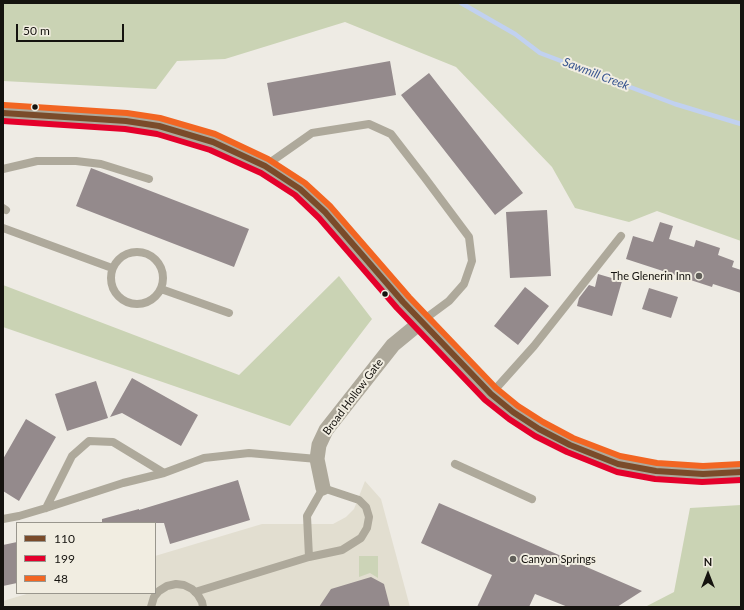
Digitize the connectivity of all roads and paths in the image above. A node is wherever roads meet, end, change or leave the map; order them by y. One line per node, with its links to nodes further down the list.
1 (3, 113): 2 (street)
2 (265, 166): 10 (street); 10 (lane)
3 (3, 169): 4 (lane)
4 (148, 179)
5 (3, 228): 7 (lane)
6 (621, 236): 11 (lane)
7 (112, 268): 8 (lane); 8 (lane)
8 (161, 289): 9 (lane)
9 (229, 313)
10 (421, 322): 11 (street); 12 (street, Broad Hollow Gate)
11 (491, 394): 14 (street)
12 (317, 459): 15 (lane); 16 (street, Broad Hollow Gate)
13 (455, 464): 17 (lane)
14 (741, 472)
15 (164, 473): 18 (lane); 18 (lane)
16 (323, 488): 20 (lane); 20 (lane)
17 (532, 499)
18 (46, 508): 19 (lane)
19 (3, 519)
20 (310, 557): 21 (lane)
21 (195, 592): 22 (lane); 23 (lane)
22 (149, 607)
23 (203, 607)

